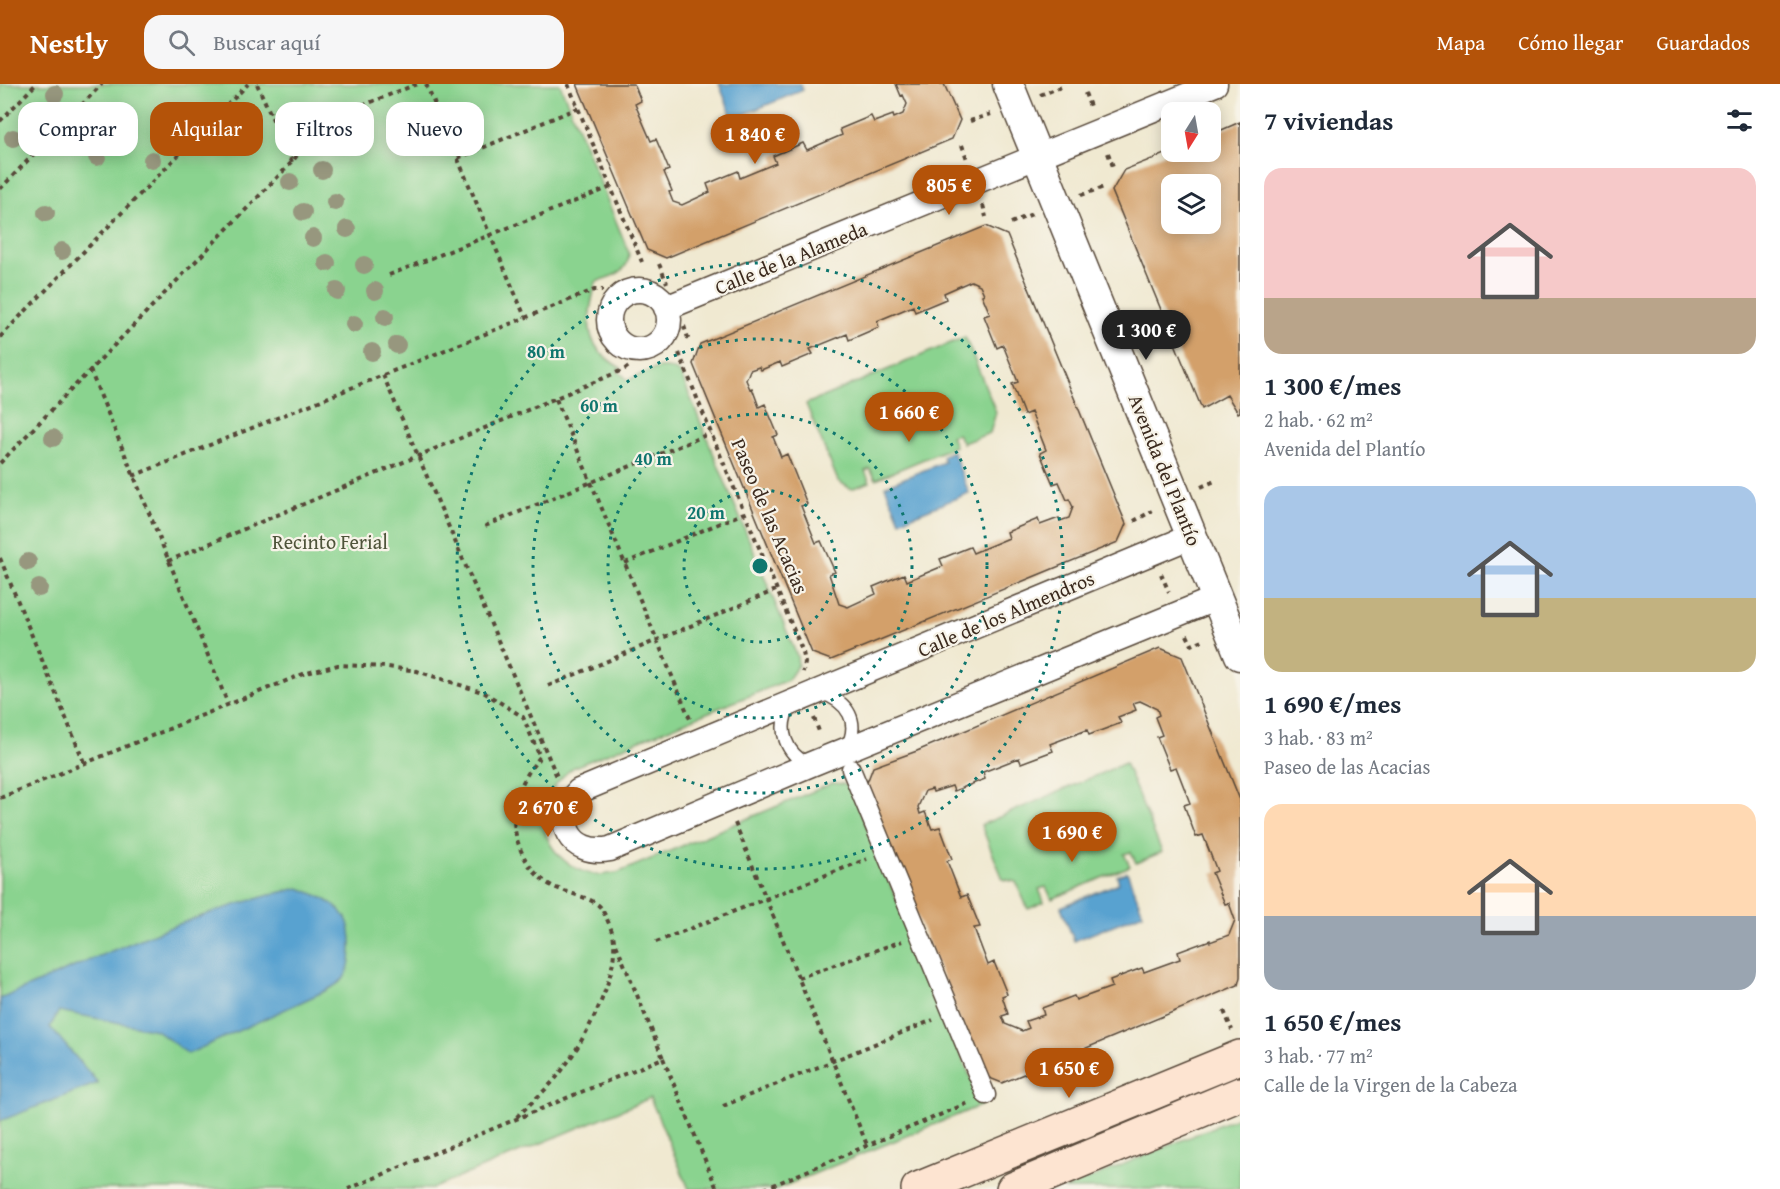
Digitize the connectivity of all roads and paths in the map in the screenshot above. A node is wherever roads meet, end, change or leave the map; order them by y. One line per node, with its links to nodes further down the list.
1 (36, 84): 11 (path)
2 (102, 84): 16 (path)
3 (248, 84): 23 (path)
4 (257, 84): 14 (path)
5 (417, 84): 14 (path)
6 (426, 84): 12 (path)
7 (568, 84): 10 (path)
8 (1008, 84): 13 (street, Avenida del Plantío)
9 (1215, 84): 13 (street, Calle de la Alameda)
10 (578, 108): 12 (path); 15 (path)
11 (0, 121)
12 (458, 158): 17 (path)
13 (1038, 158): 21 (street, Calle de la Alameda); 36 (street, Avenida del Plantío)
14 (292, 162): 26 (path)
15 (611, 187): 17 (path); 18 (path)
16 (0, 189)
17 (490, 235): 19 (path); 22 (path)
18 (642, 262)
19 (389, 275)
20 (603, 291): 22 (path)
21 (666, 308)
22 (525, 317): 27 (path)
23 (0, 337)
24 (679, 353): 29 (path, Paseo de las Acacias)
25 (630, 366): 28 (path)
26 (90, 370): 31 (path); 32 (path)
27 (382, 375): 30 (path); 32 (path)
28 (556, 399): 30 (path); 33 (path)
29 (711, 433): 33 (path); 34 (path, Paseo de las Acacias)
30 (418, 456): 39 (path); 54 (path)
31 (0, 463)
32 (133, 476): 39 (path)
33 (591, 482): 35 (path); 40 (path)
34 (744, 513): 40 (path); 41 (path, Paseo de las Acacias)
35 (485, 526)
36 (1192, 536): 37 (street, Calle de los Almendros); 42 (street, Avenida del Plantío)
37 (1152, 552): 43 (path); 48 (street, Calle de los Almendros)
38 (0, 558): 52 (path)
39 (168, 561): 49 (path)
40 (625, 562): 44 (path)
41 (776, 590): 44 (path); 48 (path, Paseo de las Acacias)
42 (1217, 598): 43 (street, Calle de los Almendros); 46 (street, Avenida del Plantío)
43 (1178, 613): 45 (path); 51 (street, Calle de los Almendros)
44 (657, 640): 47 (path); 50 (path)
45 (1192, 645)
46 (1240, 656)
47 (548, 686)
48 (806, 698): 51 (lane); 53 (lane); 53 (street, Calle de los Almendros)
49 (228, 704): 52 (path); 60 (path)
50 (692, 726)
51 (848, 759): 53 (street, Calle de los Almendros); 57 (street)
52 (84, 762): 55 (path)
53 (809, 765)
54 (561, 786)
55 (0, 798)
56 (732, 817): 58 (path)
57 (885, 852): 58 (path); 59 (street)
58 (766, 899): 61 (path); 62 (path)
59 (919, 934): 62 (path); 63 (street)
60 (615, 941): 65 (path); 70 (path)
61 (656, 942)
62 (798, 978): 66 (path)
63 (951, 1012): 66 (path); 68 (street)
64 (1240, 1057): 75 (main road)
65 (663, 1058): 70 (path); 73 (path)
66 (832, 1061): 69 (path); 71 (path)
67 (1240, 1094): 76 (main road)
68 (986, 1095): 71 (path)
69 (723, 1106)
70 (514, 1120): 72 (path)
71 (867, 1145): 74 (path)
72 (348, 1189)
73 (717, 1189)
74 (764, 1189)
75 (918, 1189)
76 (1013, 1189)

